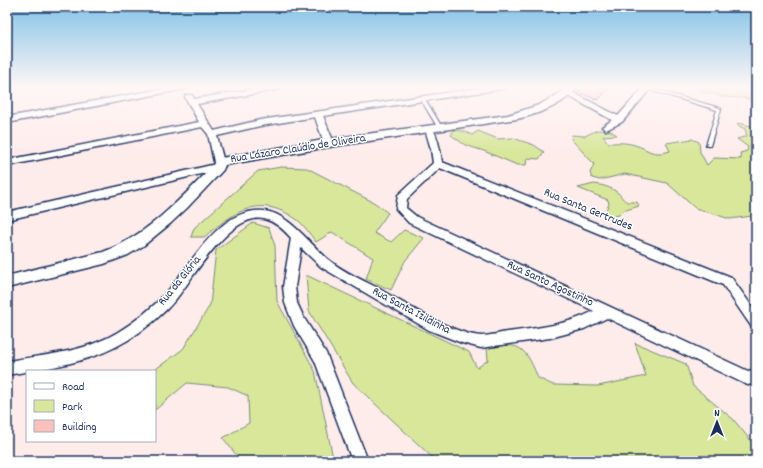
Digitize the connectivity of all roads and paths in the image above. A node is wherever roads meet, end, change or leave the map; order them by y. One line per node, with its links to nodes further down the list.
1 (67, 109): 10 (street)
2 (196, 109): 12 (street)
3 (356, 109): 9 (street)
4 (426, 109): 14 (lane)
5 (541, 109): 14 (street, Rua Lázaro Claúdio de Oliveira)
6 (600, 109): 11 (street)
7 (628, 109): 11 (street)
8 (718, 109): 17 (lane)
9 (318, 115): 15 (street); 16 (street)
10 (7, 120)
11 (618, 120): 13 (street)
12 (204, 124): 15 (street); 18 (street)
13 (606, 127)
14 (434, 128): 16 (street, Rua Lázaro Claúdio de Oliveira); 20 (street)
15 (212, 134): 19 (street)
16 (329, 143): 19 (street, Rua Lázaro Claúdio de Oliveira)
17 (708, 145)
18 (7, 163)
19 (219, 164): 21 (street); 23 (street, Rua Lázaro Claúdio de Oliveira)
20 (438, 164): 24 (street, Rua Santo Agostinho); 25 (street, Rua Santa Gertrudes)
21 (7, 216)
22 (297, 237): 24 (street, Rua Santa Izildinha); 26 (street, Rua da Glória); 28 (street)
23 (7, 282)
24 (607, 311): 27 (street, Rua Santo Agostinho)
25 (756, 322)
26 (7, 368)
27 (756, 376)
28 (360, 461)

